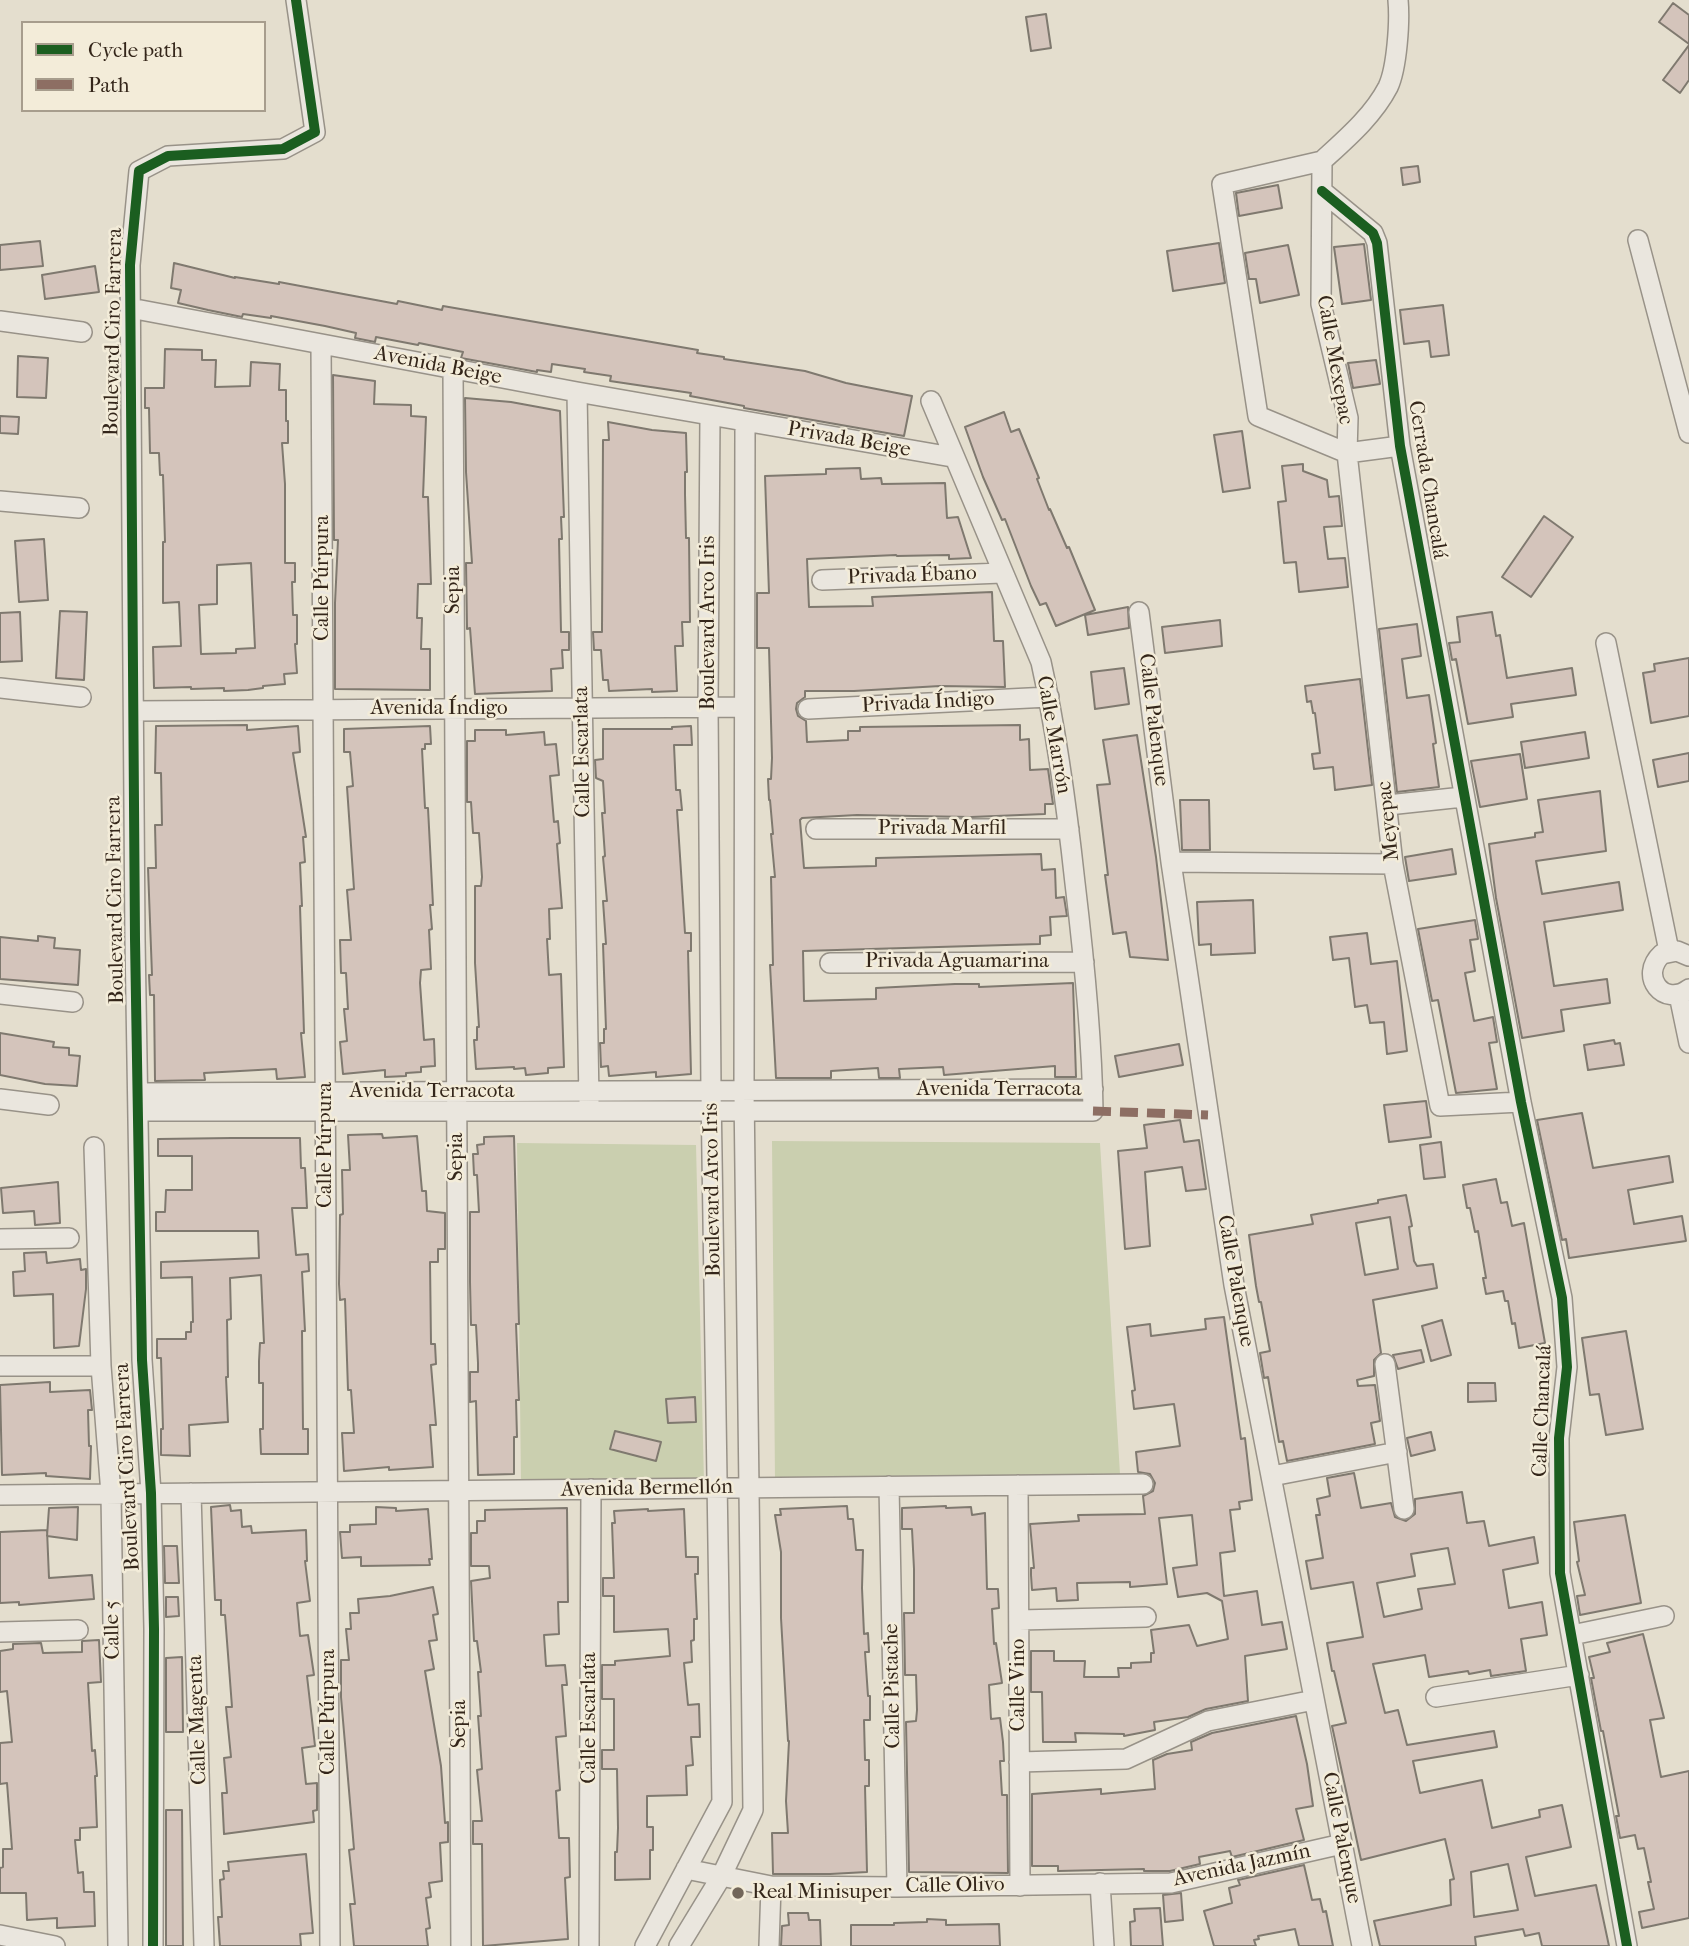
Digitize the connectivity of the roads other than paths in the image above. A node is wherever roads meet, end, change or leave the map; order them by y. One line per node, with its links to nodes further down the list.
1 (296, 0): 6 (street, Boulevard Ciro Farrera)
2 (1398, 0): 3 (street)
3 (1322, 161): 4 (street, Calle Mexepac); 17 (street)
4 (1322, 191): 16 (street, Cerrada Chancalá); 17 (street, Calle Mexepac)
5 (1638, 240): 15 (street)
6 (130, 308): 9 (street, Avenida Beige); 34 (street, Boulevard Ciro Farrera)
7 (0, 321): 8 (street)
8 (82, 332)
9 (321, 344): 10 (street, Avenida Beige); 33 (street, Calle Púrpura)
10 (453, 369): 11 (street, Avenida Beige); 31 (street, Sepia)
11 (577, 392): 13 (street, Avenida Beige); 30 (street, Calle Escarlata)
12 (930, 401): 18 (street, Calle Marrón)
13 (710, 416): 14 (street, Avenida Beige); 28 (street, Boulevard Arco Iris)
14 (745, 422): 18 (street, Privada Beige); 29 (street, Boulevard Arco Iris)
15 (1689, 433)
16 (1400, 446): 17 (street); 35 (street, Cerrada Chancalá)
17 (1347, 453): 36 (street, Meyepac)
18 (953, 457): 21 (street, Calle Marrón)
19 (0, 501): 20 (street)
20 (79, 508)
21 (1002, 573): 22 (street, Privada Ébano); 27 (street, Calle Marrón)
22 (822, 580)
23 (1139, 611): 39 (street, Calle Palenque)
24 (1606, 642): 41 (street)
25 (0, 688): 26 (street)
26 (81, 697)
27 (1049, 697): 32 (street, Privada Índigo); 38 (street, Calle Marrón)
28 (709, 707): 29 (street, Avenida Índigo); 30 (street, Avenida Índigo); 51 (street, Boulevard Arco Iris)
29 (744, 707): 52 (street, Boulevard Arco Iris)
30 (582, 708): 31 (street, Avenida Índigo); 50 (street, Calle Escarlata)
31 (454, 709): 33 (street, Avenida Índigo); 56 (street, Sepia)
32 (808, 709)
33 (324, 710): 34 (street, Avenida Índigo); 55 (street, Calle Púrpura)
34 (134, 711): 54 (street, Boulevard Ciro Farrera)
35 (1463, 797): 36 (street); 57 (street, Calle Chancalá)
36 (1388, 805): 40 (street, Meyepac)
37 (816, 829): 38 (street, Privada Marfil)
38 (1069, 829): 43 (street, Calle Marrón)
39 (1171, 862): 40 (street); 69 (street, Calle Palenque)
40 (1393, 864): 57 (street, Meyepac)
41 (1670, 951): 42 (street); 45 (street)
42 (1689, 956)
43 (1084, 962): 44 (street, Privada Aguamarina); 49 (street, Calle Marrón)
44 (830, 963)
45 (1684, 992): 48 (street)
46 (0, 994): 47 (street)
47 (73, 1002)
48 (1689, 1044)
49 (1093, 1089): 52 (street, Avenida Terracota); 61 (street, Avenida Terracota)
50 (589, 1091): 51 (street, Avenida Terracota); 56 (street, Avenida Terracota); 59 (street, Calle Escarlata)
51 (711, 1091): 52 (street, Avenida Terracota); 60 (street, Boulevard Arco Iris)
52 (744, 1091): 61 (street, Boulevard Arco Iris)
53 (0, 1099): 58 (street)
54 (139, 1102): 55 (street, Avenida Terracota); 78 (street, Boulevard Ciro Farrera)
55 (326, 1102): 56 (street, Avenida Terracota); 77 (street, Calle Púrpura)
56 (457, 1102): 59 (street, Avenida Terracota); 76 (street, Sepia)
57 (1521, 1102): 88 (street, Calle Chancalá)
58 (49, 1105)
59 (589, 1111): 60 (street, Avenida Terracota)
60 (713, 1111): 61 (street, Avenida Terracota); 73 (street, Boulevard Arco Iris)
61 (746, 1111): 74 (street, Boulevard Arco Iris)
62 (94, 1147): 67 (street, Calle 5)
63 (69, 1238): 64 (street)
64 (0, 1239)
65 (1385, 1364): 68 (street)
66 (0, 1366): 67 (street)
67 (101, 1366): 80 (street, Calle 5)
68 (1397, 1452): 69 (street); 82 (street)
69 (1272, 1476): 91 (street, Calle Palenque)
70 (1143, 1484): 71 (street, Avenida Bermellón)
71 (1018, 1485): 72 (street, Avenida Bermellón); 85 (street, Calle Vino)
72 (889, 1486): 74 (street, Avenida Bermellón); 99 (street, Calle Pistache)
73 (718, 1488): 74 (street, Avenida Bermellón); 75 (street, Avenida Bermellón); 94 (street, Boulevard Arco Iris)
74 (748, 1488): 95 (street, Boulevard Arco Iris)
75 (591, 1489): 76 (street, Avenida Bermellón); 107 (street, Calle Escarlata)
76 (458, 1490): 77 (street, Avenida Bermellón); 106 (street, Sepia)
77 (328, 1492): 79 (street, Avenida Bermellón); 105 (street, Calle Púrpura)
78 (151, 1493): 79 (street, Avenida Bermellón); 80 (street, Avenida Bermellón); 103 (street, Boulevard Ciro Farrera)
79 (191, 1493): 104 (street, Calle Magenta)
80 (111, 1494): 81 (street, Avenida Bermellón); 102 (street, Calle 5)
81 (0, 1495)
82 (1404, 1509)
83 (1664, 1616): 88 (street)
84 (1146, 1617): 85 (street)
85 (1018, 1620): 92 (street, Calle Vino)
86 (78, 1630): 87 (street)
87 (0, 1632)
88 (1572, 1635): 89 (street, Calle Chancalá)
89 (1579, 1675): 90 (street); 113 (street, Calle Chancalá)
90 (1436, 1697)
91 (1314, 1700): 92 (street); 93 (street, Calle Palenque)
92 (1019, 1762): 98 (street, Calle Vino)
93 (1342, 1844): 96 (street, Avenida Jazmín); 112 (street, Calle Palenque)
94 (686, 1869): 95 (street, Calle Olivo); 108 (street, Boulevard Arco Iris)
95 (721, 1877): 97 (street, Calle Olivo); 109 (street, Boulevard Arco Iris)
96 (1100, 1883): 98 (street, Calle Olivo); 111 (street)
97 (771, 1886): 99 (street, Calle Olivo); 110 (street)
98 (1020, 1886): 99 (street, Calle Olivo)
99 (897, 1887)
100 (0, 1935): 101 (street)
101 (55, 1946)
102 (118, 1946)
103 (153, 1946)
104 (204, 1946)
105 (330, 1946)
106 (461, 1946)
107 (589, 1946)
108 (645, 1946)
109 (680, 1946)
110 (769, 1946)
111 (1104, 1946)
112 (1362, 1946)
113 (1627, 1946)

